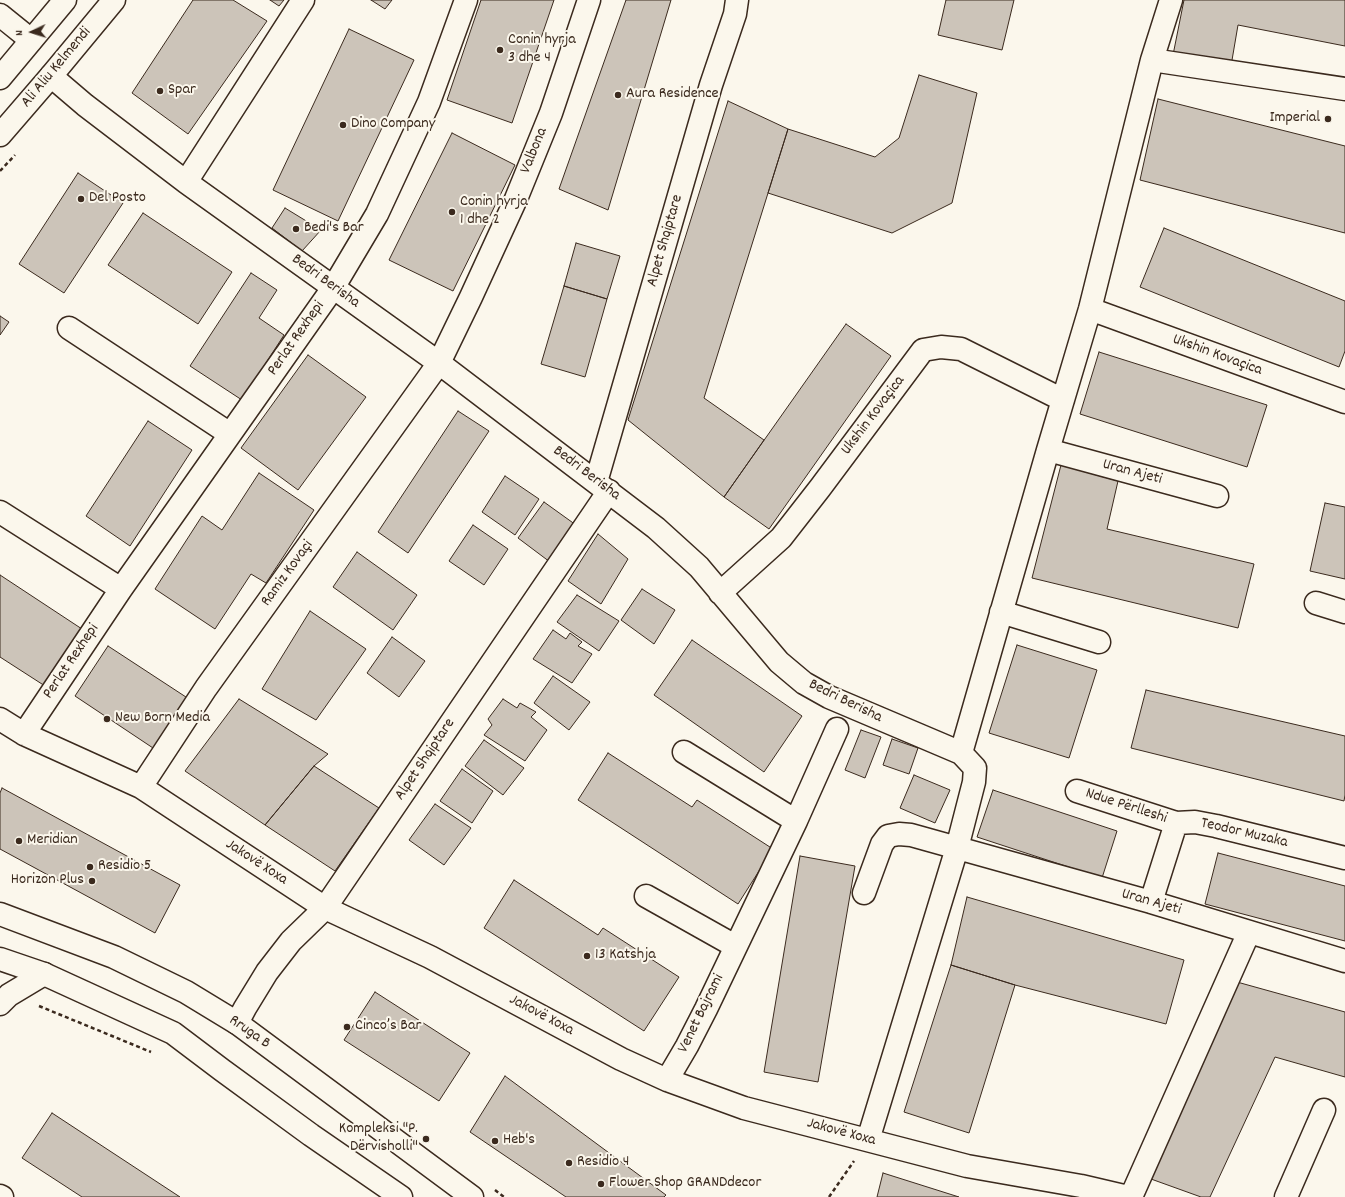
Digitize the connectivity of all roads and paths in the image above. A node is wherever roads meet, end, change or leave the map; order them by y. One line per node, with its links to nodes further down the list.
1 (65, 0): 9 (street)
2 (114, 0): 11 (street, Ali Aliu Kelmendi)
3 (304, 0): 15 (street)
4 (466, 0): 16 (street, Perlat Rexhepi)
5 (589, 0): 19 (street, Valbona)
6 (737, 0): 24 (street, Alpet Shqiptare)
7 (1171, 0): 10 (street)
8 (0, 15): 9 (street)
9 (31, 40): 12 (street)
10 (1152, 60): 13 (street); 17 (street)
11 (51, 76): 14 (street, Ali Aliu Kelmendi); 15 (street, Bedri Berisha)
12 (0, 78)
13 (1345, 89)
14 (0, 135)
15 (186, 182): 16 (street, Bedri Berisha)
16 (334, 288): 19 (street, Bedri Berisha); 22 (street, Perlat Rexhepi)
17 (1090, 309): 20 (street); 21 (street, Ukshin Kovaçica)
18 (70, 328): 22 (street)
19 (439, 363): 24 (street, Bedri Berisha); 38 (street, Ramiz Kovaçi)
20 (1063, 400): 23 (street); 28 (street, Ukshin Kovaçica)
21 (1345, 402)
22 (230, 434): 27 (street, Perlat Rexhepi)
23 (1048, 450): 25 (street, Uran Ajeti); 30 (street)
24 (602, 486): 28 (street, Bedri Berisha); 47 (street, Alpet Shqiptare)
25 (1216, 496)
26 (0, 512): 27 (street)
27 (121, 589): 35 (street, Perlat Rexhepi)
28 (720, 593): 37 (street, Bedri Berisha)
29 (1316, 603): 31 (street)
30 (1001, 612): 32 (street); 37 (street)
31 (1345, 612)
32 (1098, 642)
33 (0, 720): 35 (street, Jakovë Xoxa)
34 (837, 729): 40 (street, Venet Bajrami)
35 (24, 734): 38 (street, Jakovë Xoxa)
36 (684, 752): 40 (street)
37 (968, 760): 42 (street)
38 (141, 788): 47 (street, Jakovë Xoxa)
39 (1077, 790): 41 (street, Ndue Përlleshi)
40 (796, 821): 50 (street, Venet Bajrami)
41 (1176, 823): 43 (street, Teodor Muzaka); 46 (street)
42 (957, 848): 44 (street, Uran Ajeti); 46 (street, Uran Ajeti); 60 (street)
43 (1345, 858)
44 (864, 893)
45 (646, 896): 50 (street)
46 (1151, 902): 49 (street, Uran Ajeti)
47 (325, 908): 56 (street, Alpet Shqiptare); 58 (street, Jakovë Xoxa)
48 (0, 914): 56 (street, Rruga B)
49 (1249, 932): 52 (street, Uran Ajeti); 65 (street)
50 (735, 946): 58 (street, Venet Bajrami)
51 (0, 959): 53 (street)
52 (1345, 961)
53 (44, 974): 54 (street); 61 (street)
54 (0, 1004)
55 (34, 1004): 57 (path)
56 (237, 1023): 62 (street, Rruga B)
57 (158, 1054)
58 (667, 1080): 60 (street, Jakovë Xoxa)
59 (1324, 1110): 66 (street)
60 (868, 1140): 63 (path); 64 (street, Jakovë Xoxa)
61 (401, 1197)
62 (472, 1197)
63 (829, 1197)
64 (1128, 1197)
65 (1131, 1197)
66 (1286, 1197)

